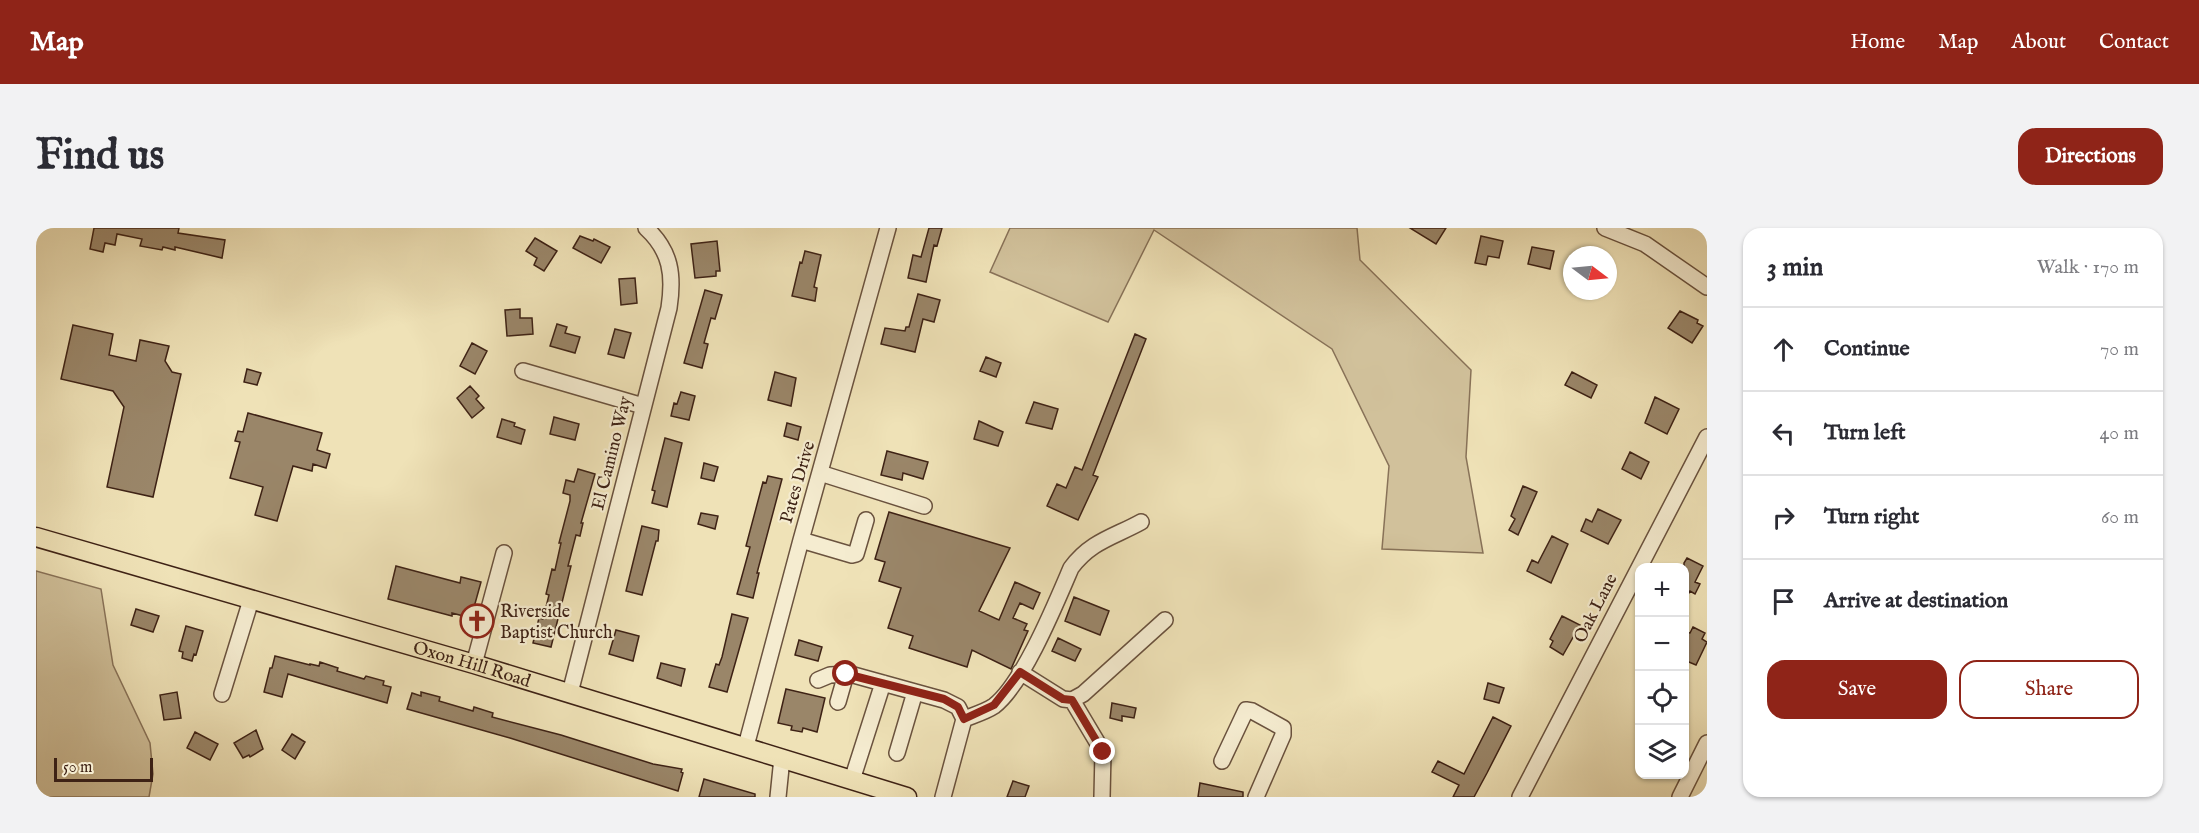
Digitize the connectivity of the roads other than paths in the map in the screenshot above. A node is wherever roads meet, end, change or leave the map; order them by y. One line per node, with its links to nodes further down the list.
1 (646, 228): 6 (street, El Camino Way)
2 (888, 228): 8 (street, Pates Drive)
3 (1605, 228): 4 (street)
4 (1707, 287)
5 (523, 371): 6 (street)
6 (643, 406): 23 (street, El Camino Way)
7 (1707, 437): 39 (street, Oak Lane)
8 (820, 473): 9 (street); 13 (street, Pates Drive)
9 (924, 506)
10 (866, 520): 13 (street)
11 (1141, 522): 18 (street)
12 (36, 537): 15 (main road, Oxon Hill Road)
13 (801, 540): 29 (street, Pates Drive)
14 (504, 553): 17 (street)
15 (251, 600): 17 (main road, Oxon Hill Road); 24 (street)
16 (1165, 620): 25 (street)
17 (474, 664): 23 (main road, Oxon Hill Road)
18 (1020, 672): 25 (street); 27 (street)
19 (846, 674): 20 (street); 21 (street); 26 (street)
20 (818, 680)
21 (883, 683): 22 (street); 33 (street)
22 (915, 692): 27 (street); 30 (street)
23 (570, 693): 29 (main road, Oxon Hill Road)
24 (222, 694)
25 (1072, 700): 37 (street)
26 (838, 702)
27 (964, 719): 36 (street)
28 (1707, 743): 40 (street)
29 (746, 746): 31 (main road, Oxon Hill Road)
30 (897, 753)
31 (782, 758): 33 (main road, Oxon Hill Road); 34 (street)
32 (1222, 761): 38 (street)
33 (852, 780): 35 (main road, Oxon Hill Road)
34 (778, 797)
35 (907, 797)
36 (943, 797)
37 (1102, 797)
38 (1256, 797)
39 (1520, 797)
40 (1680, 797)

